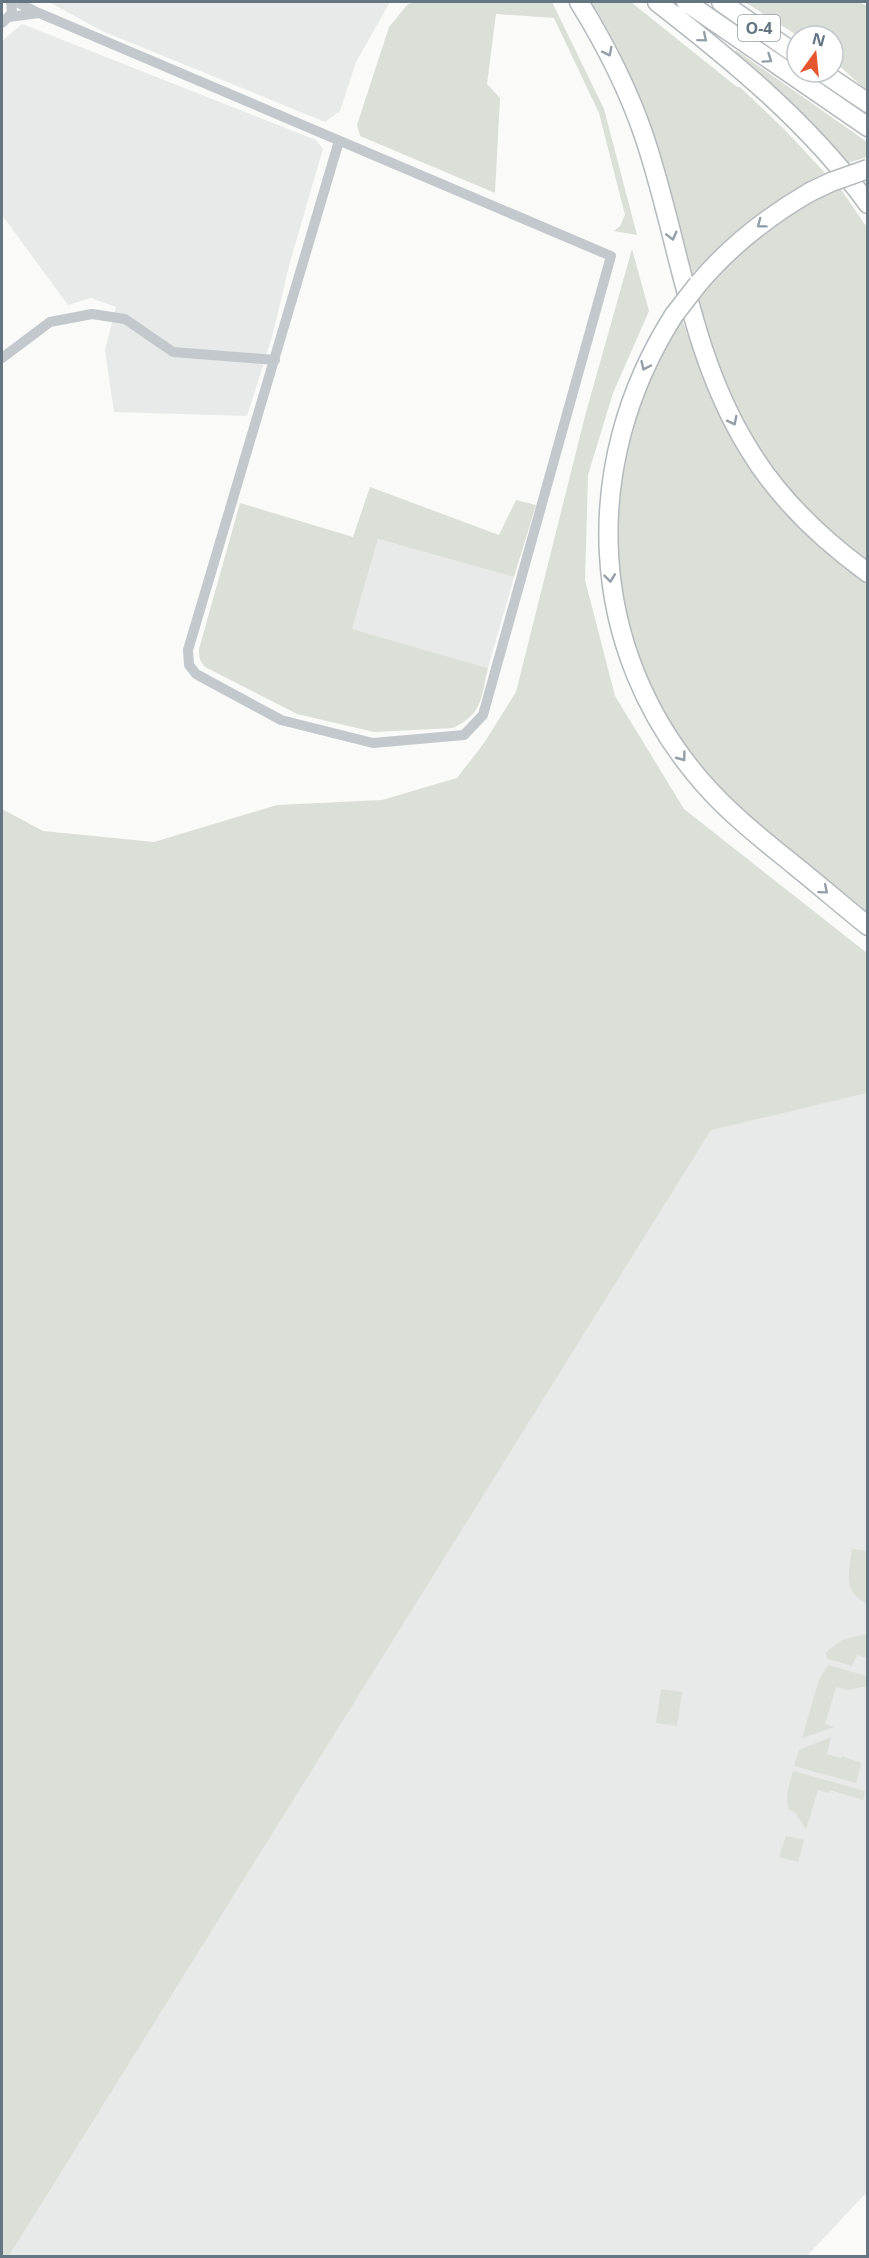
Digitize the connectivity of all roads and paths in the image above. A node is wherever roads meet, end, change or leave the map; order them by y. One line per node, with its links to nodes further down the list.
1 (11, 2): 8 (street)
2 (17, 2): 7 (street)
3 (579, 2): 18 (highway, one-way to 18)
4 (657, 2): 15 (highway, one-way to 15)
5 (686, 2): 12 (highway, O-4, one-way to 12)
6 (721, 2): 9 (highway, O-4)
7 (39, 13): 8 (street); 13 (street)
8 (5, 20)
9 (785, 47)
10 (839, 84): 11 (highway)
11 (867, 103)
12 (867, 127)
13 (339, 141): 17 (street); 17 (street)
14 (867, 170): 19 (highway, one-way to 19, bridge)
15 (867, 204)
16 (2, 358): 17 (street)
17 (275, 360)
18 (867, 573)
19 (867, 926)

